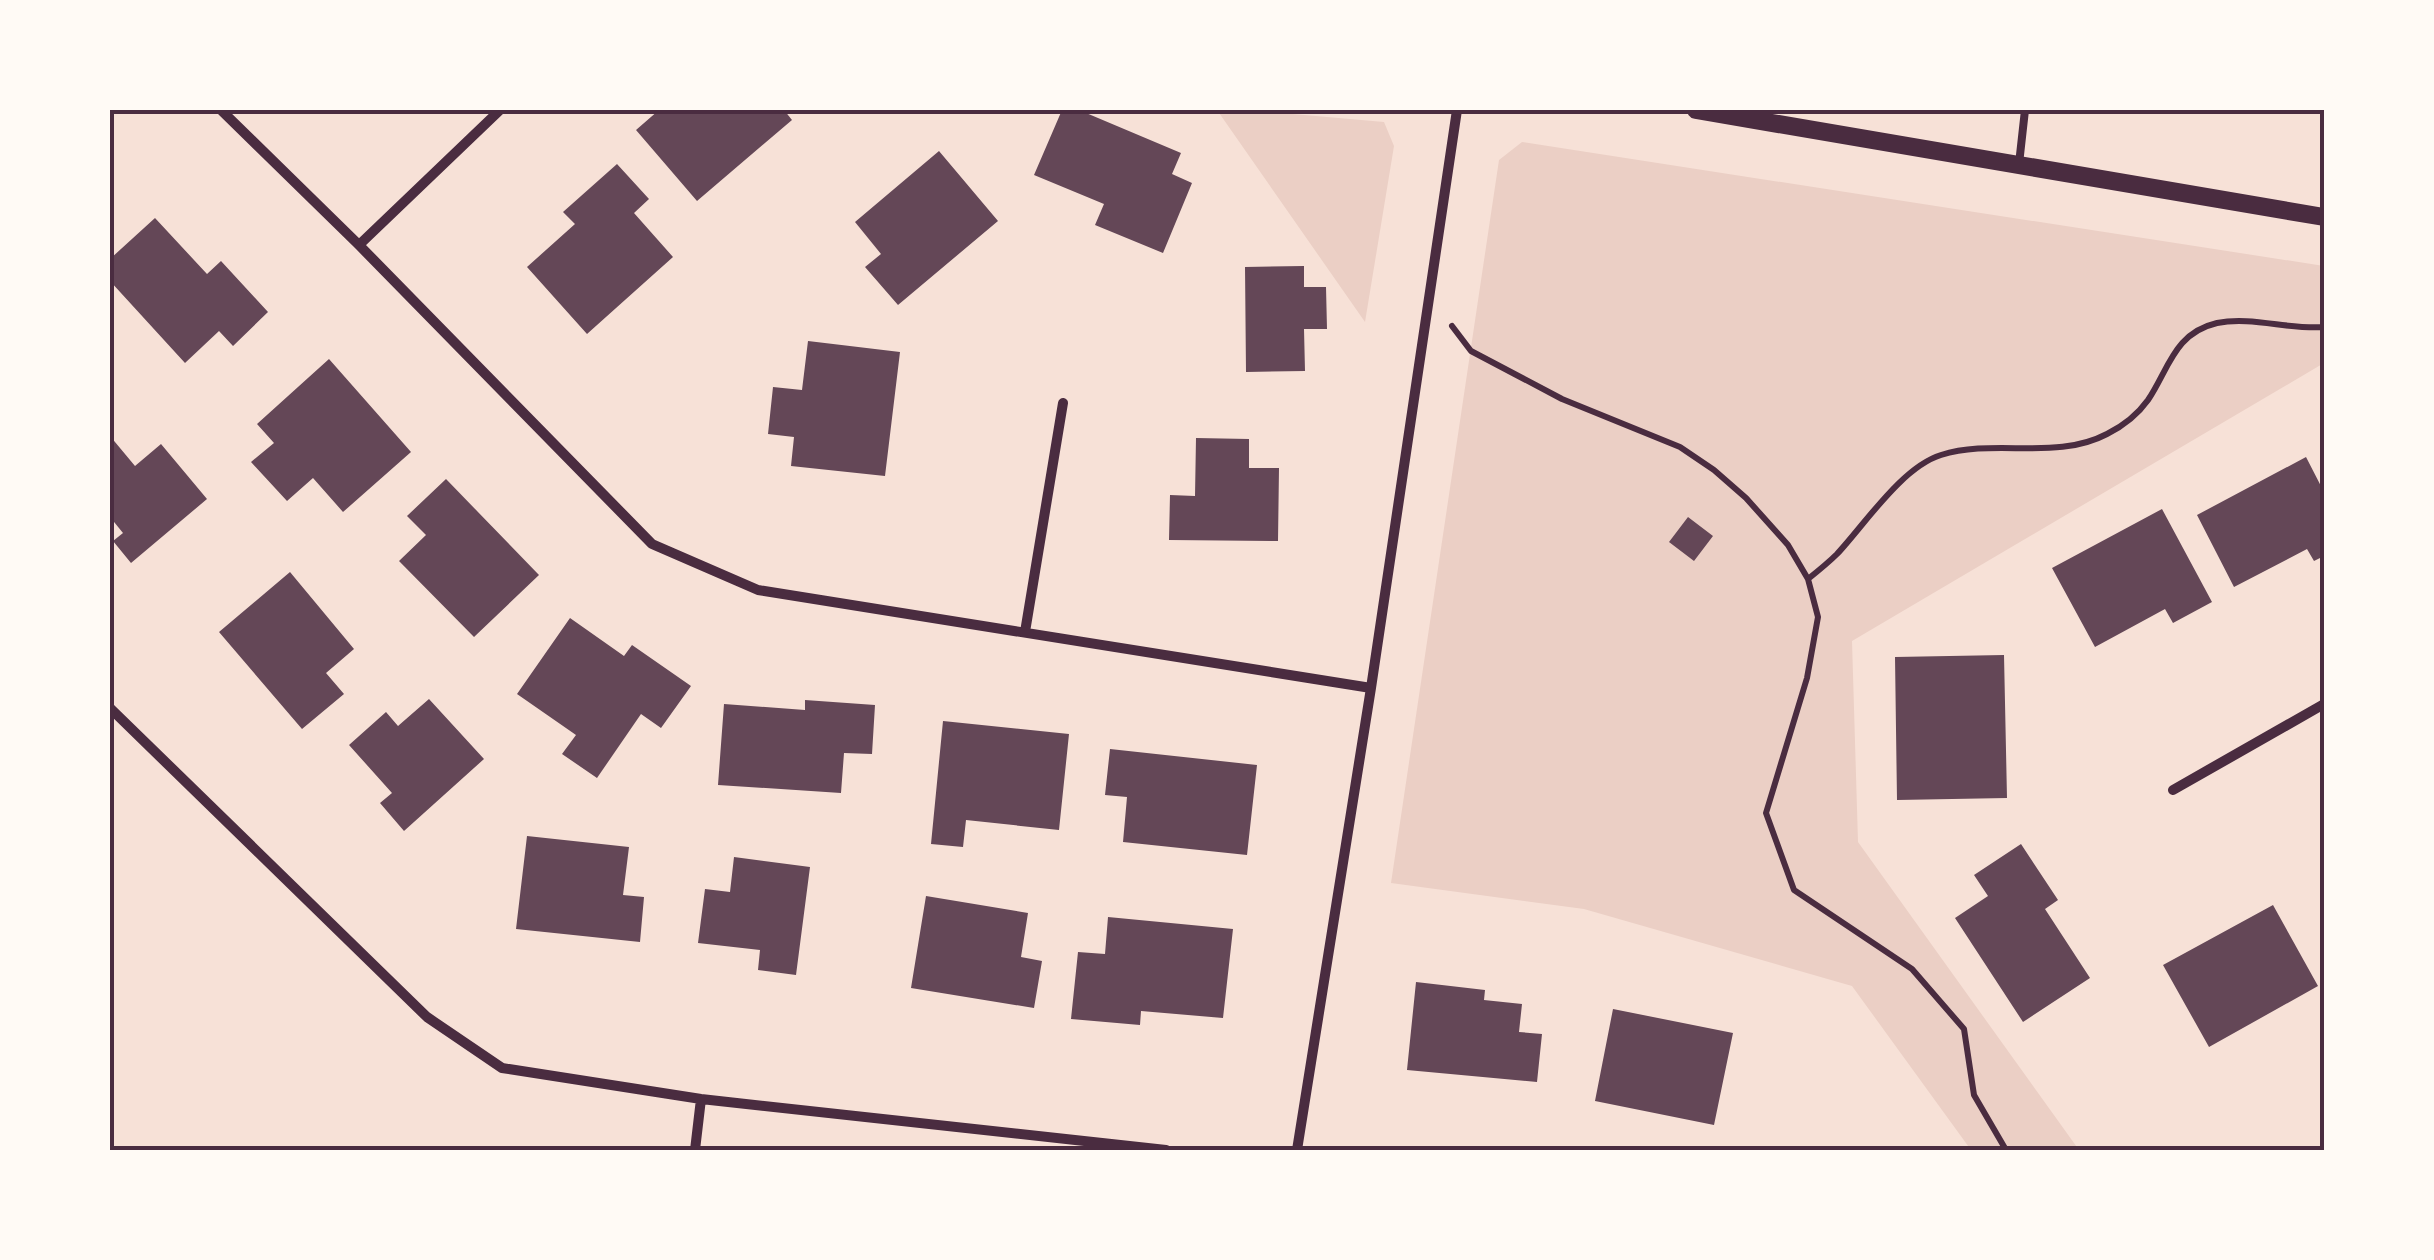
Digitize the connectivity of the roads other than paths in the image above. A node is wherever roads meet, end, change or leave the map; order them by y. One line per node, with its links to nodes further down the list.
1 (221, 110): 8 (street)
2 (500, 110): 8 (street)
3 (1457, 110): 11 (street)
4 (1696, 110): 6 (street)
5 (2025, 110): 6 (lane)
6 (2019, 164): 7 (street)
7 (2324, 218)
8 (359, 245): 10 (street)
9 (1062, 403): 10 (street)
10 (1025, 632): 11 (street)
11 (1371, 688): 18 (street)
12 (2324, 704): 14 (street)
13 (110, 708): 15 (street)
14 (2173, 790)
15 (701, 1100): 16 (street); 17 (street)
16 (694, 1150)
17 (1166, 1150)
18 (1297, 1150)

